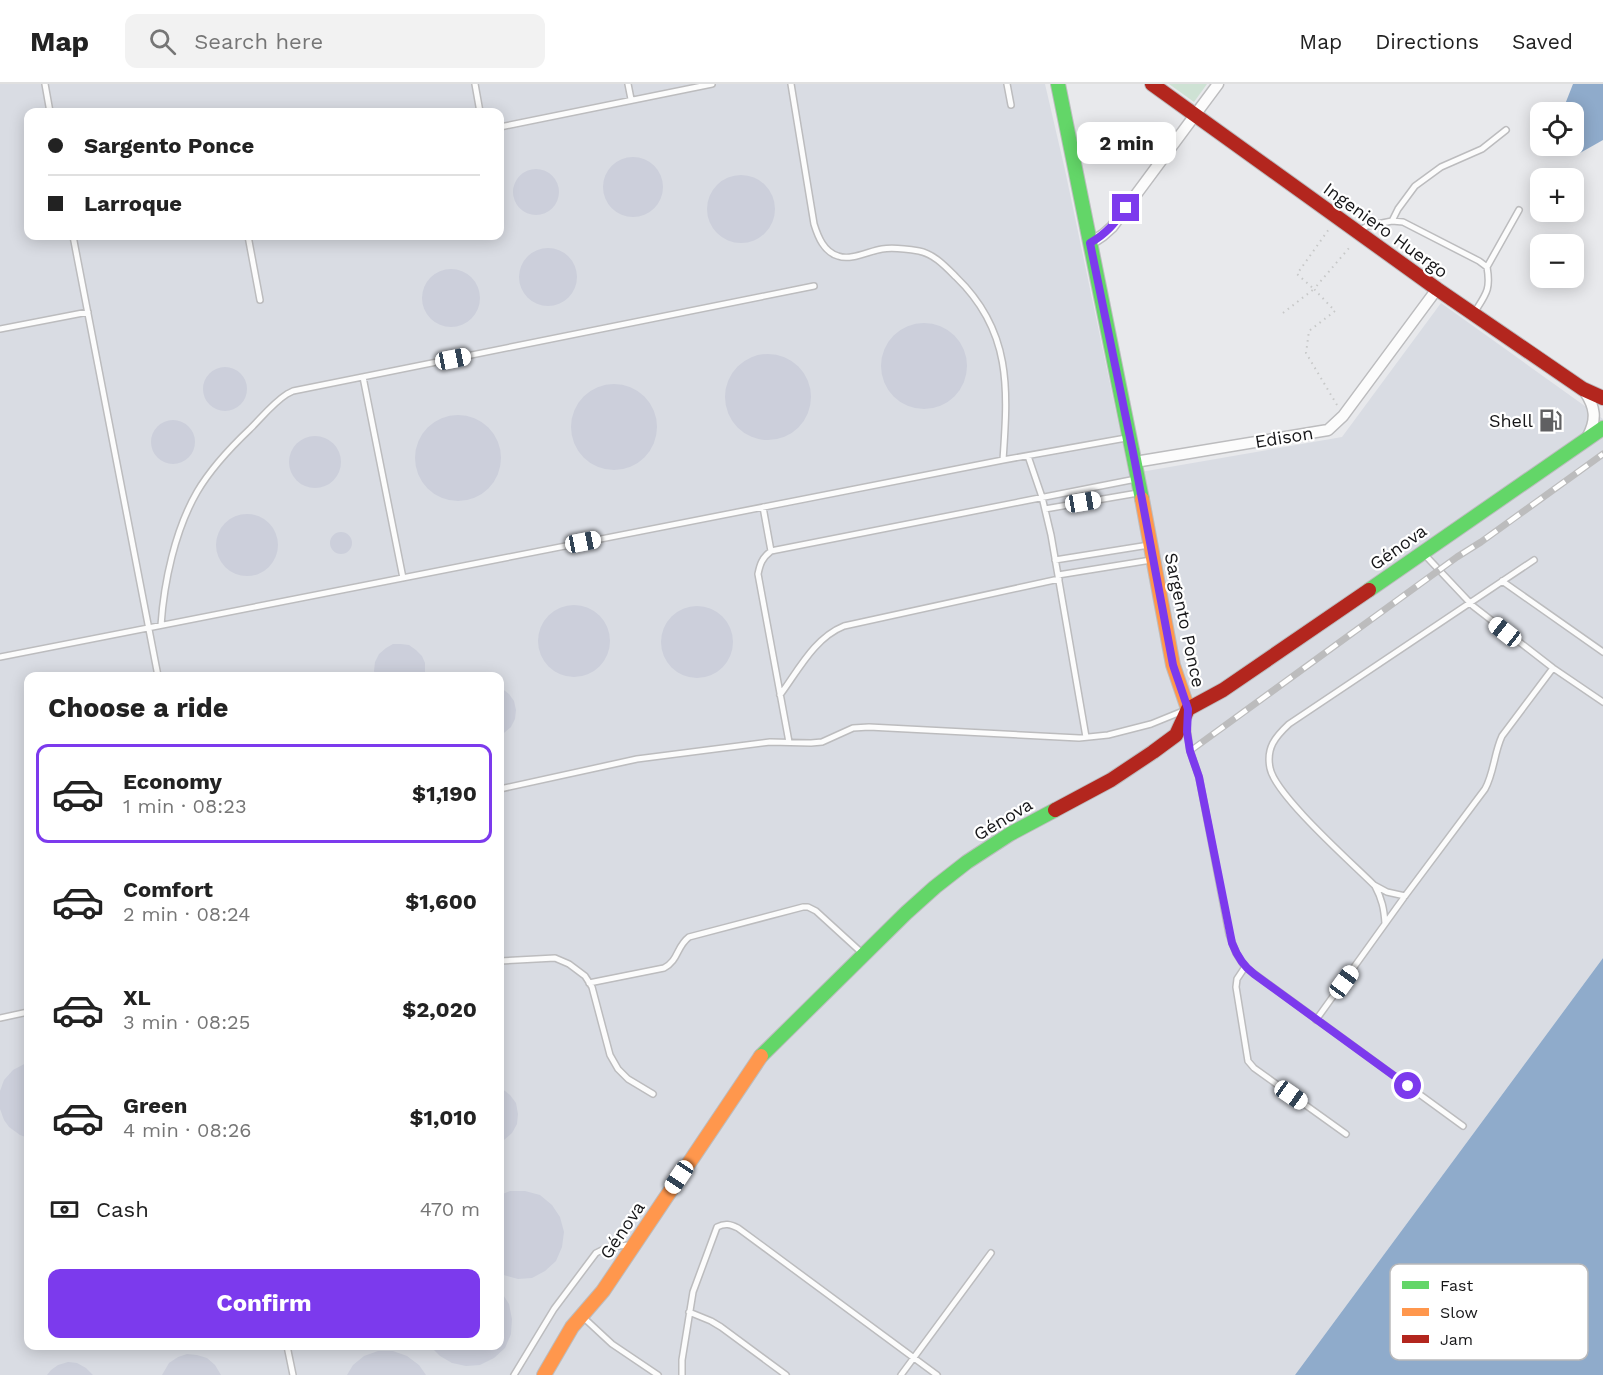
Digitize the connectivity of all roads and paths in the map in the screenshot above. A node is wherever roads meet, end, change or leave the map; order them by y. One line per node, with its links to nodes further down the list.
1 (45, 84): 12 (lane)
2 (475, 84): 13 (lane)
3 (628, 84): 10 (lane)
4 (712, 84): 10 (lane)
5 (791, 84): 42 (lane)
6 (1007, 84): 11 (lane)
7 (1058, 84): 23 (street, Sargento Ponce)
8 (1152, 84): 14 (street, Ingeniero Huergo)
9 (1218, 84): 14 (street)
10 (631, 99): 15 (lane)
11 (1011, 105)
12 (49, 108)
13 (479, 108)
14 (1196, 115): 20 (street, Ingeniero Huergo); 23 (street)
15 (504, 126)
16 (1506, 130): 18 (lane)
17 (1519, 210): 25 (lane)
18 (1392, 221): 20 (lane); 25 (lane)
19 (1329, 229): 27 (path)
20 (1358, 232): 28 (street, Ingeniero Huergo)
21 (74, 240): 30 (lane)
22 (249, 240): 29 (lane)
23 (1090, 243): 39 (street, Sargento Ponce)
24 (1349, 248): 27 (path)
25 (1487, 267): 32 (lane)
26 (814, 286): 34 (lane)
27 (1314, 289): 31 (path); 37 (path)
28 (1437, 289): 32 (street, Ingeniero Huergo); 37 (street, Edison)
29 (260, 300)
30 (88, 312): 33 (lane); 59 (lane)
31 (1283, 313)
32 (1473, 314): 35 (street, Ingeniero Huergo)
33 (0, 329)
34 (363, 377): 55 (lane); 58 (lane)
35 (1583, 389): 36 (street, Ingeniero Huergo); 40 (street)
36 (1603, 398)
37 (1343, 416): 43 (street, Edison)
38 (1603, 428): 40 (street, Génova)
39 (1130, 437): 41 (lane); 43 (street, Sargento Ponce)
40 (1586, 440): 50 (street, Génova)
41 (1028, 456): 42 (lane); 45 (lane)
42 (1003, 460): 46 (lane)
43 (1135, 462): 44 (street, Sargento Ponce)
44 (1139, 486): 45 (lane); 47 (lane); 48 (street, Sargento Ponce)
45 (1042, 497): 47 (lane); 49 (lane)
46 (763, 507): 49 (lane); 55 (lane)
47 (1045, 508): 51 (lane)
48 (1150, 544): 51 (lane); 52 (street, Sargento Ponce)
49 (771, 551): 64 (lane)
50 (1423, 552): 57 (lane); 66 (street, Génova)
51 (1055, 560): 54 (lane)
52 (1153, 560): 54 (lane); 66 (street, Sargento Ponce)
53 (1534, 560): 56 (lane)
54 (1059, 577): 64 (lane); 67 (lane)
55 (404, 578): 58 (lane)
56 (1502, 581): 57 (lane); 60 (lane)
57 (1470, 603): 62 (lane); 70 (lane)
58 (161, 625): 59 (lane)
59 (148, 627): 61 (lane); 63 (lane)
60 (1603, 652)
61 (0, 657)
62 (1553, 668): 65 (lane); 71 (lane)
63 (157, 672)
64 (780, 695): 68 (lane)
65 (1603, 702)
66 (1188, 709): 67 (lane); 73 (street, Génova); 75 (lane, Sargento Ponce)
67 (1086, 737): 68 (lane)
68 (789, 742): 69 (lane)
69 (504, 788)
70 (1374, 885): 71 (lane); 72 (lane)
71 (1405, 896): 72 (lane)
72 (1385, 924): 79 (lane)
73 (864, 954): 76 (lane); 83 (street, Génova)
74 (504, 961): 76 (lane)
75 (1245, 968): 79 (lane, Sargento Ponce); 82 (lane)
76 (589, 982): 80 (lane)
77 (24, 1013): 78 (lane)
78 (0, 1018)
79 (1316, 1020): 81 (lane, Sargento Ponce)
80 (653, 1094)
81 (1462, 1126)
82 (1346, 1134)
83 (633, 1245): 86 (street, Génova); 90 (lane)
84 (991, 1253): 88 (lane)
85 (689, 1312): 88 (lane); 93 (lane); 94 (lane)
86 (581, 1315): 91 (street, Génova); 92 (lane)
87 (288, 1350): 89 (lane)
88 (914, 1358): 95 (lane); 96 (lane)
89 (293, 1375)
90 (514, 1375)
91 (544, 1375)
92 (658, 1375)
93 (682, 1375)
94 (786, 1375)
95 (901, 1375)
96 (937, 1375)

